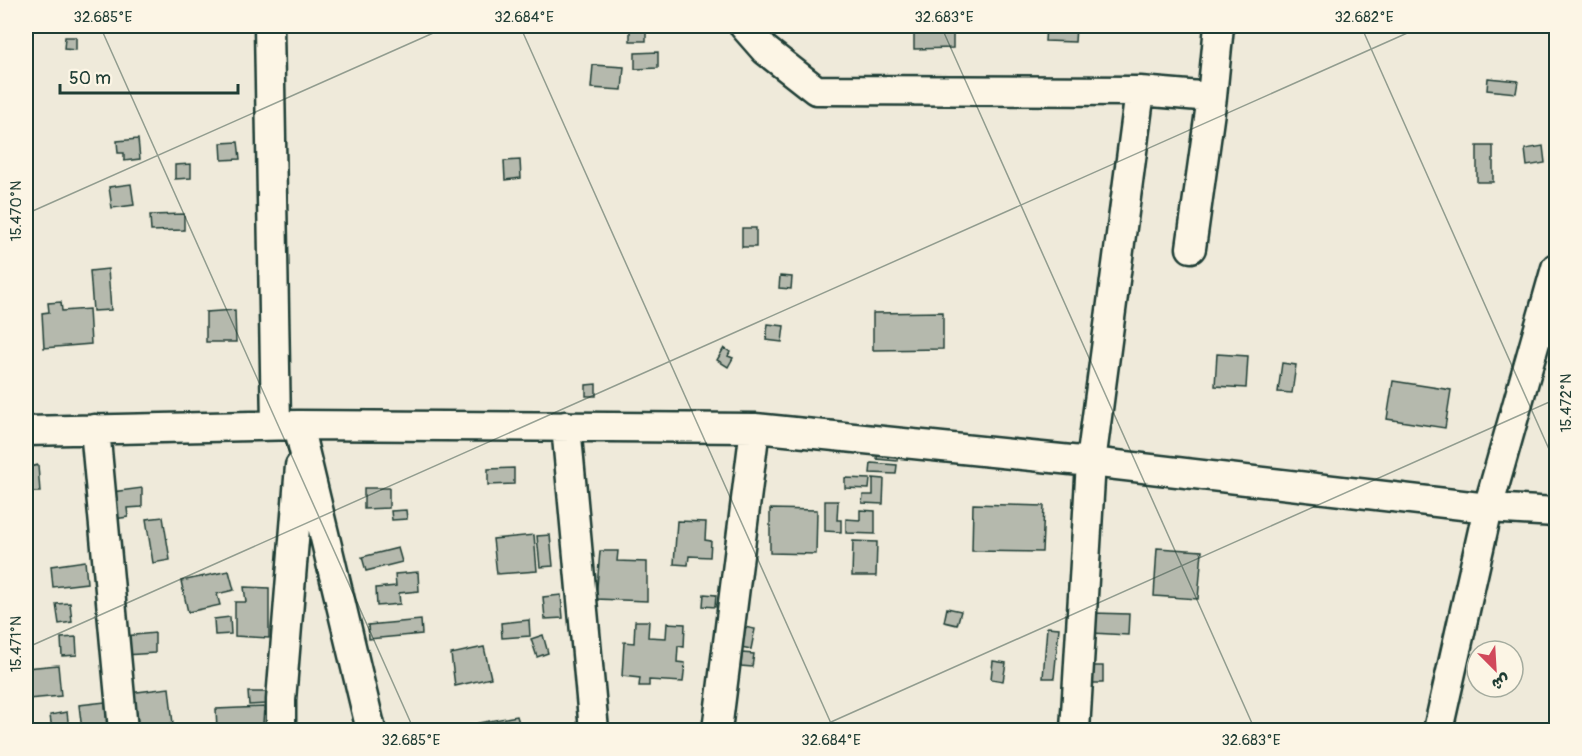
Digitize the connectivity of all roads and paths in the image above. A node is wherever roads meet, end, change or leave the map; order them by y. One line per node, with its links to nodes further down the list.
1 (269, 26): 11 (street)
2 (744, 26): 4 (street)
3 (1219, 26): 5 (street)
4 (1140, 92): 5 (street); 13 (street)
5 (1212, 97): 6 (street)
6 (1191, 248)
7 (1557, 268): 14 (street)
8 (566, 426): 9 (street); 11 (street); 19 (street)
9 (755, 428): 13 (street); 20 (street)
10 (95, 429): 11 (street); 12 (street); 16 (street)
11 (292, 430): 17 (street); 18 (street)
12 (26, 431)
13 (1091, 462): 14 (street); 21 (street)
14 (1488, 508): 15 (street); 22 (street)
15 (1557, 512)
16 (123, 730)
17 (281, 730)
18 (371, 730)
19 (594, 730)
20 (717, 730)
21 (1075, 730)
22 (1438, 730)

